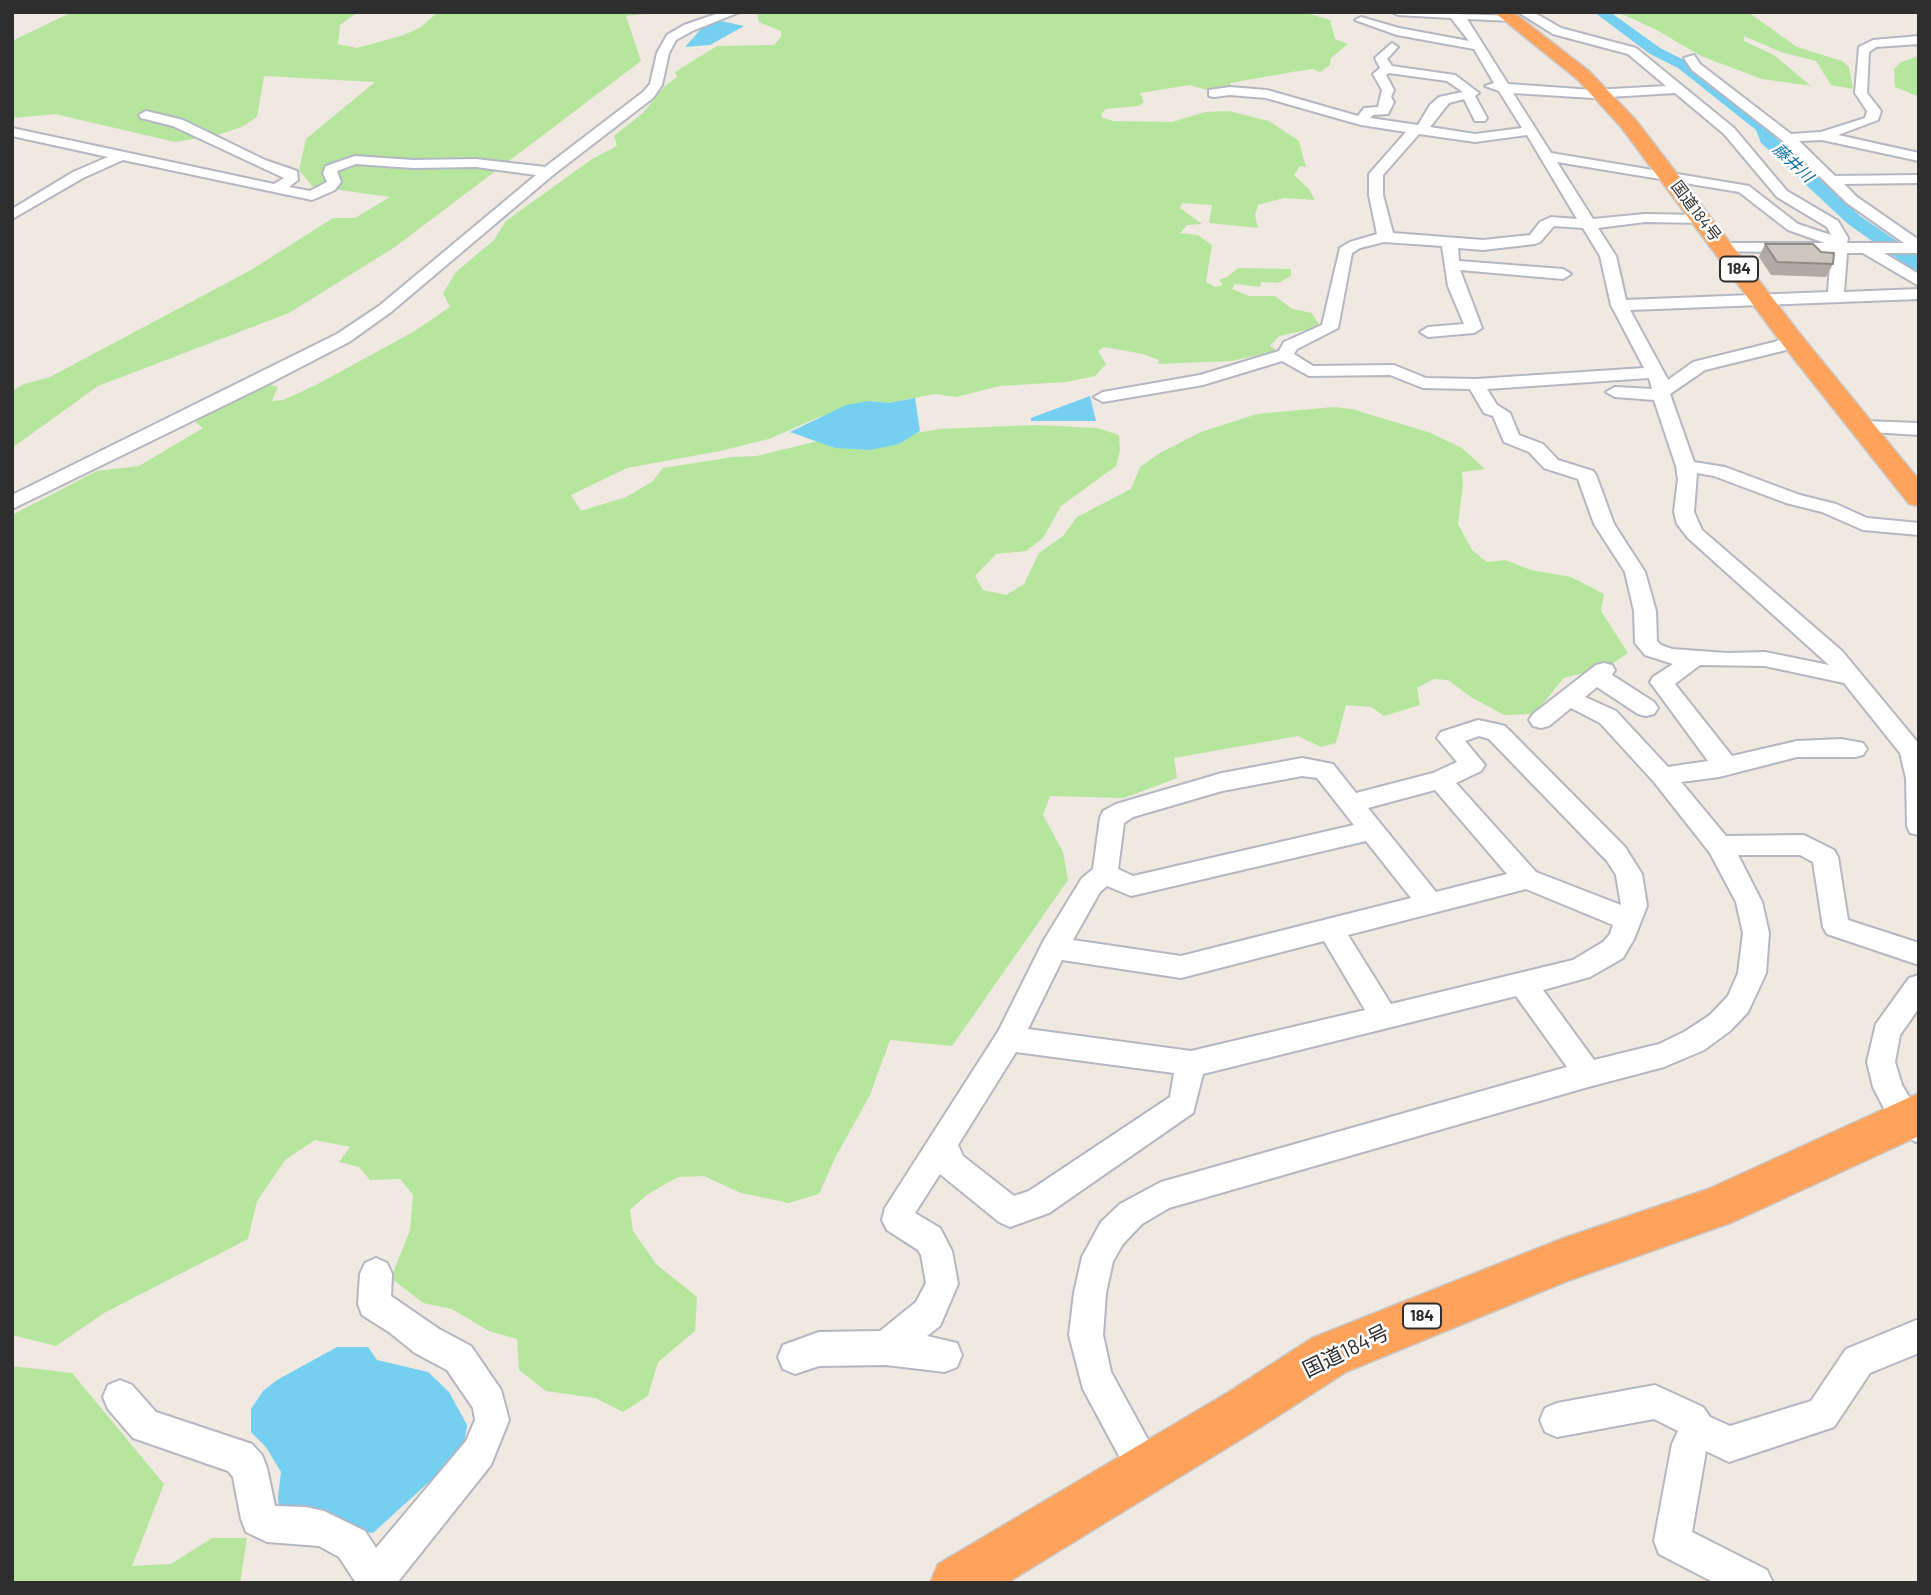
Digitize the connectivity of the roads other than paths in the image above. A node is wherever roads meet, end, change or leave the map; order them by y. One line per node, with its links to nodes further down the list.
1 (734, 12): 34 (street)
2 (1398, 12): 3 (street)
3 (1412, 13): 4 (street); 7 (street)
4 (1453, 13): 5 (street); 9 (street)
5 (1513, 14): 15 (street); 18 (highway, 国道184号 / 184)
6 (1361, 20): 7 (street)
7 (1418, 34): 9 (street)
8 (1919, 40): 27 (street)
9 (1475, 46): 14 (street)
10 (1392, 47): 12 (street)
11 (1690, 58): 26 (street)
12 (1387, 69): 16 (street); 21 (street)
13 (1443, 84): 16 (street)
14 (1502, 87): 16 (street); 18 (street); 23 (street)
15 (1678, 89): 18 (street); 24 (street)
16 (1466, 90): 20 (street); 22 (street)
17 (1214, 93): 21 (street)
18 (1601, 93): 35 (highway, 国道184号 / 184)
19 (146, 115): 38 (street)
20 (1480, 118)
21 (1361, 121): 22 (street)
22 (1414, 131): 28 (street); 42 (street)
23 (1530, 131): 28 (street); 31 (street)
24 (1734, 131): 26 (street); 44 (street)
25 (13, 133): 33 (street)
26 (1780, 133): 27 (street); 36 (street)
27 (1822, 136): 29 (street)
28 (1485, 137): 30 (street)
29 (1890, 150): 32 (street); 37 (street)
30 (1489, 153)
31 (1546, 156): 35 (street); 41 (street)
32 (1919, 157)
33 (112, 159): 38 (street); 39 (street)
34 (548, 172): 38 (street); 67 (street)
35 (1670, 175): 40 (highway, 国道184号 / 184); 44 (street)
36 (1829, 180): 37 (street); 46 (street)
37 (1915, 182)
38 (277, 188)
39 (12, 215)
40 (1702, 219): 41 (street); 45 (highway, 国道184号 / 184)
41 (1589, 223): 43 (street); 54 (street)
42 (1384, 237): 43 (street); 57 (street)
43 (1450, 243): 48 (street)
44 (1839, 246): 45 (street); 47 (street); 52 (street)
45 (1723, 248): 53 (highway, 国道184号 / 184)
46 (1918, 248): 47 (street)
47 (1871, 249): 50 (street)
48 (1451, 265): 49 (street); 55 (street)
49 (1563, 274)
50 (1919, 281)
51 (1919, 294): 52 (street)
52 (1836, 296): 53 (street)
53 (1762, 299): 54 (street); 56 (highway, 国道184号 / 184)
54 (1619, 305): 58 (street)
55 (1428, 332)
56 (1792, 340): 61 (street); 63 (highway, 国道184号 / 184)
57 (1285, 356): 59 (street); 62 (street)
58 (1655, 372): 59 (street); 61 (street)
59 (1476, 383): 69 (street)
60 (1615, 392): 61 (street)
61 (1661, 393): 65 (street)
62 (1103, 397)
63 (1862, 427): 64 (street); 66 (highway, 国道184号 / 184)
64 (1919, 429)
65 (1686, 466): 68 (street); 70 (street)
66 (1919, 498)
67 (12, 503)
68 (1919, 528)
69 (1693, 658): 70 (street); 75 (street)
70 (1849, 677): 79 (street)
71 (1569, 698): 72 (street); 73 (street); 76 (street)
72 (1646, 708)
73 (1541, 720)
74 (1855, 749): 75 (street)
75 (1719, 768): 76 (street)
76 (1663, 776): 81 (street)
77 (1440, 780): 78 (street); 83 (street); 85 (street)
78 (1351, 803): 80 (street); 82 (street)
79 (1919, 826)
80 (1372, 830): 82 (street); 84 (street)
81 (1719, 846): 88 (street); 94 (street)
82 (1105, 874): 87 (street)
83 (1527, 879): 84 (street); 85 (street)
84 (1431, 905): 86 (street)
85 (1630, 920): 89 (street)
86 (1331, 930): 87 (street); 91 (street)
87 (1054, 948): 92 (street)
88 (1919, 954)
89 (1522, 983): 91 (street); 94 (street)
90 (1919, 986): 95 (street)
91 (1384, 1017): 93 (street)
92 (1009, 1039): 93 (street); 96 (street)
93 (1191, 1063): 96 (street)
94 (1588, 1074): 105 (street)
95 (1914, 1122): 105 (highway, 国道184号 / 184)
96 (943, 1145): 99 (street)
97 (376, 1274): 106 (street)
98 (1919, 1336): 104 (street)
99 (886, 1348): 100 (street); 101 (street)
100 (945, 1355)
101 (795, 1357)
102 (120, 1396): 106 (street)
103 (1557, 1420): 104 (street)
104 (1698, 1429): 108 (street)
105 (1146, 1469): 107 (highway, 国道184号 / 184)
106 (377, 1580)
107 (957, 1583)
108 (1754, 1583)

